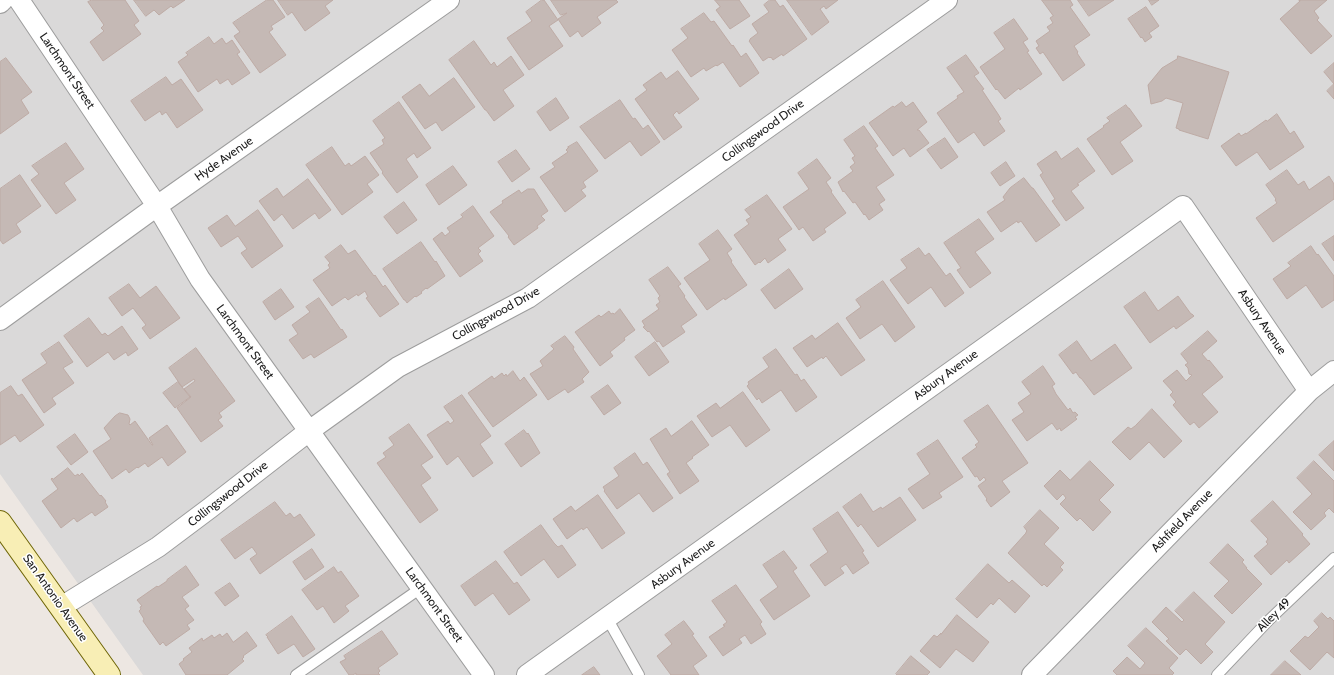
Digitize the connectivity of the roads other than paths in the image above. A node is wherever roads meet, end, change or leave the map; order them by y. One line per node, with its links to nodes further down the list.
1 (4, 0): 5 (street)
2 (19, 0): 6 (street, Larchmont Street)
3 (449, 0): 6 (street, Hyde Avenue)
4 (947, 0): 10 (street, Collingswood Drive)
5 (0, 2)
6 (157, 206): 7 (street, Hyde Avenue); 10 (street, Larchmont Street)
7 (0, 320)
8 (1334, 371): 9 (street, Ashfield Avenue)
9 (1308, 391): 15 (street, Asbury Avenue); 21 (street, Ashfield Avenue)
10 (309, 431): 13 (street, Larchmont Street); 14 (street, Collingswood Drive)
11 (0, 522): 14 (main road, San Antonio Avenue)
12 (1334, 558): 22 (lane, Alley 49)
13 (421, 588): 17 (lane); 18 (street, Larchmont Street)
14 (61, 607): 16 (main road, San Antonio Avenue)
15 (607, 618): 19 (street, Asbury Avenue); 20 (lane)
16 (109, 675)
17 (296, 675)
18 (484, 675)
19 (527, 675)
20 (639, 675)
21 (1032, 675)
22 (1217, 675)

